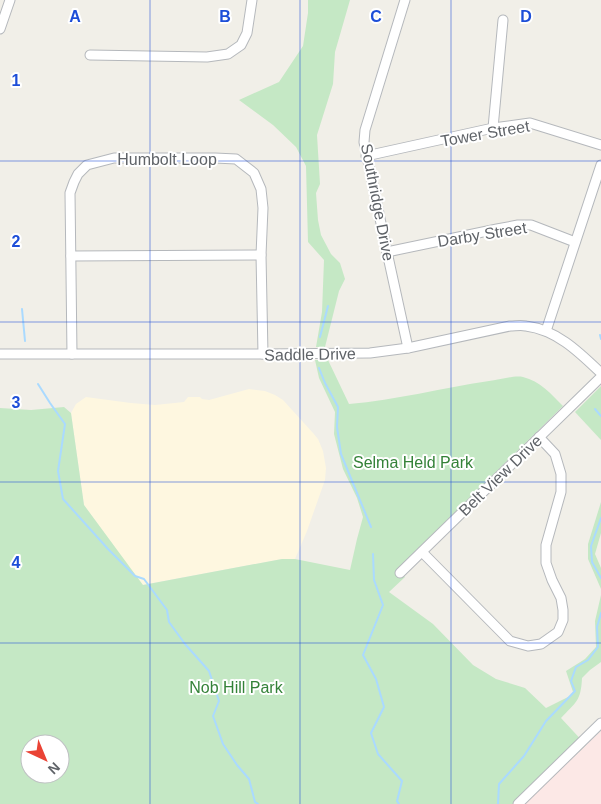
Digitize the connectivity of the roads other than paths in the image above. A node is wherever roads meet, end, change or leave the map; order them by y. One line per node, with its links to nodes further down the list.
1 (10, 0): 5 (street)
2 (252, 0): 6 (street)
3 (404, 0): 9 (street, Southridge Drive)
4 (503, 20): 7 (street)
5 (0, 29)
6 (90, 55)
7 (493, 128): 8 (street, Tower Street); 9 (street, Tower Street)
8 (601, 145)
9 (366, 156): 12 (street, Southridge Drive)
10 (601, 166): 11 (street)
11 (575, 242): 12 (street, Darby Street); 15 (street)
12 (387, 252): 16 (street, Southridge Drive)
13 (261, 255): 14 (street); 14 (street, Humbolt Loop); 19 (street, Humbolt Loop)
14 (71, 256): 18 (street, Humbolt Loop)
15 (546, 331): 16 (street, Saddle Drive); 20 (street, Saddle Drive)
16 (408, 348): 19 (street, Saddle Drive)
17 (0, 354): 18 (street, Saddle Drive)
18 (72, 354): 19 (street, Saddle Drive)
19 (263, 354)
20 (601, 373)
21 (601, 377): 22 (street, Belt View Drive)
22 (540, 437): 23 (street, Belt View Drive); 23 (street)
23 (422, 552): 24 (street, Belt View Drive)
24 (400, 573)
25 (601, 723): 26 (street)
26 (518, 804)

